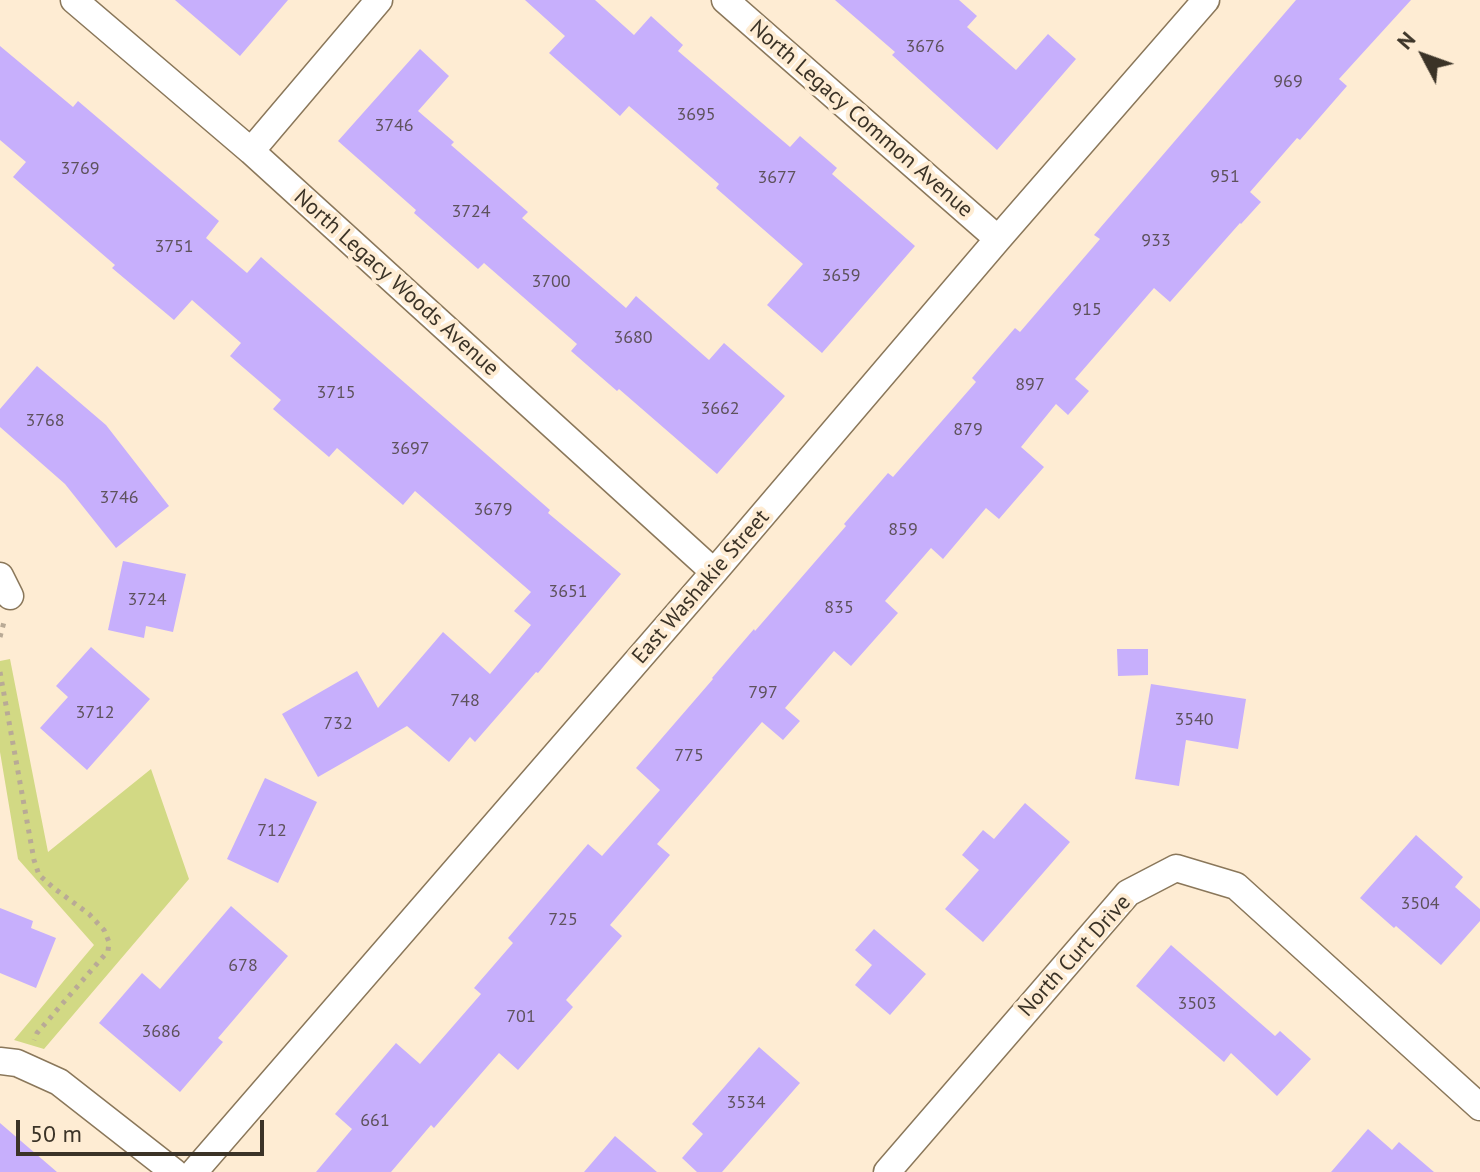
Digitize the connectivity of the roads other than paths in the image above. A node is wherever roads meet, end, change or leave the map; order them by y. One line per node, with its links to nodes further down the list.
1 (74, 0): 5 (street, North Legacy Woods Avenue)
2 (379, 0): 5 (street)
3 (725, 0): 6 (street, North Legacy Common Avenue)
4 (1206, 0): 6 (street, East Washakie Street)
5 (251, 151): 7 (street, North Legacy Woods Avenue)
6 (998, 239): 7 (street, East Washakie Street)
7 (714, 572): 11 (street, East Washakie Street)
8 (0, 1061): 10 (street)
9 (1480, 1107): 12 (street, North Curt Drive)
10 (174, 1172)
11 (194, 1172)
12 (887, 1172)

